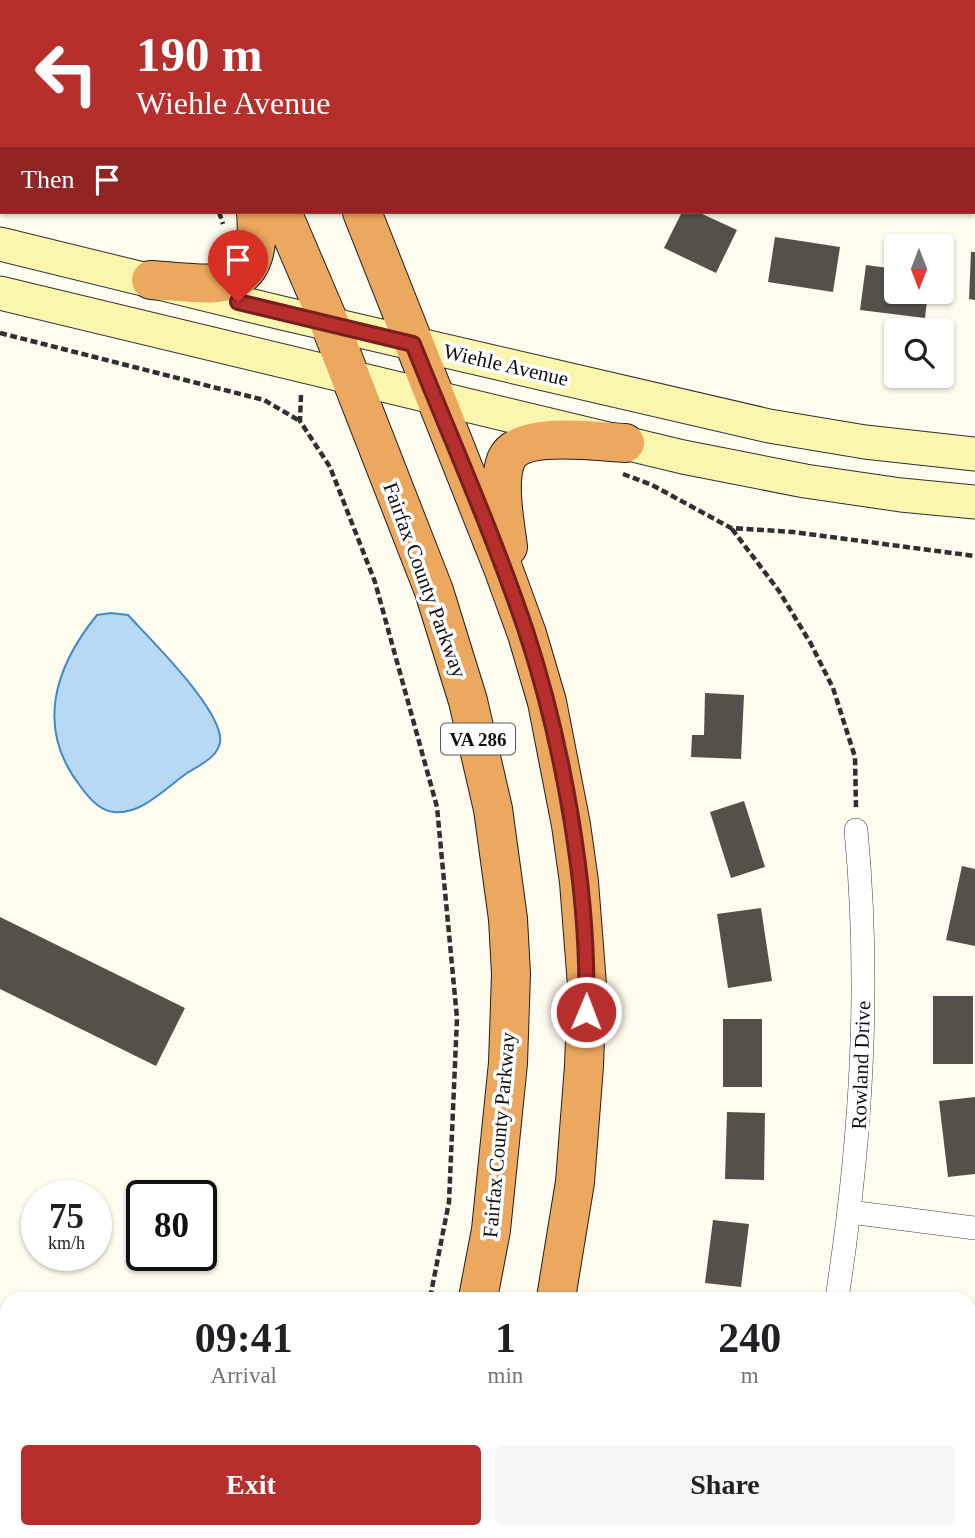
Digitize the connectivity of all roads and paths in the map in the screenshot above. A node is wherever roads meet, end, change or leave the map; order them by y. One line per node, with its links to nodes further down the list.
1 (256, 214): 5 (highway)
2 (283, 214): 7 (highway, Fairfax County Parkway / VA 286)
3 (363, 214): 9 (highway)
4 (0, 244): 5 (main road, Wiehle Avenue)
5 (151, 280): 7 (main road, Wiehle Avenue)
6 (0, 293): 10 (main road)
7 (329, 323): 9 (main road, Wiehle Avenue); 10 (highway, Fairfax County Parkway / VA 286)
8 (0, 333): 12 (path)
9 (413, 344): 11 (highway); 13 (main road, Wiehle Avenue)
10 (348, 376): 11 (main road); 24 (highway, Fairfax County Parkway / VA 286)
11 (434, 396): 14 (main road); 19 (highway)
12 (300, 421)
13 (975, 454)
14 (621, 458): 16 (main road); 17 (path); 19 (highway)
15 (330, 467): 23 (path)
16 (975, 502)
17 (731, 528): 18 (path); 20 (path)
18 (975, 556)
19 (517, 605): 25 (highway)
20 (856, 830): 21 (street, Rowland Drive)
21 (850, 1212): 22 (street); 26 (street, Rowland Drive)
22 (975, 1228)
23 (431, 1292)
24 (479, 1292)
25 (557, 1292)
26 (838, 1292)

